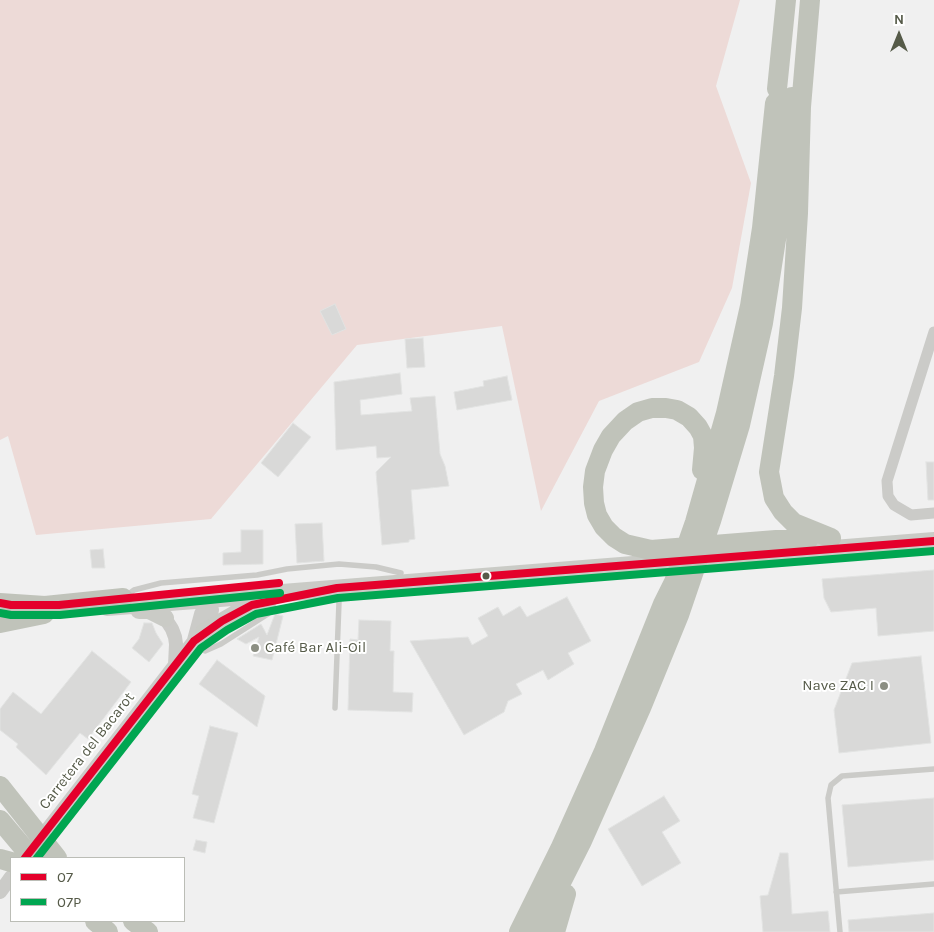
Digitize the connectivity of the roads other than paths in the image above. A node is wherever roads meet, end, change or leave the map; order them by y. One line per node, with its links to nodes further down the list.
1 (786, 0): 4 (highway)
2 (802, 0): 4 (highway)
3 (810, 0): 9 (highway)
4 (784, 95): 7 (highway)
5 (934, 332): 6 (street)
6 (934, 514)
7 (698, 522): 10 (highway); 19 (highway)
8 (934, 530): 9 (main road)
9 (831, 538): 10 (main road)
10 (808, 540): 12 (main road)
11 (934, 541): 14 (main road)
12 (401, 573): 13 (main road); 15 (lane)
13 (383, 575): 15 (main road); 16 (main road)
14 (337, 588): 16 (main road); 22 (main road); 24 (lane)
15 (129, 597): 16 (main road); 17 (highway)
16 (208, 599): 18 (main road); 22 (street, Carretera del Bacarot)
17 (0, 603)
18 (94, 608): 20 (main road); 21 (highway)
19 (671, 609): 27 (highway); 46 (highway); 47 (highway)
20 (165, 618): 22 (street); 23 (street)
21 (0, 623)
22 (199, 637): 23 (street, Carretera del Bacarot)
23 (175, 665): 29 (street, Carretera del Bacarot)
24 (335, 708)
25 (934, 769): 35 (lane)
26 (0, 787): 31 (highway)
27 (572, 821): 44 (highway); 45 (highway)
28 (1, 822): 30 (highway)
29 (26, 857)
30 (31, 857)
31 (56, 857)
32 (10, 878): 34 (street)
33 (934, 884): 35 (lane)
34 (0, 892)
35 (836, 892): 48 (lane)
36 (81, 922): 40 (highway)
37 (96, 922): 41 (highway)
38 (120, 922): 42 (highway)
39 (134, 922): 43 (highway)
40 (90, 932)
41 (108, 932)
42 (133, 932)
43 (148, 932)
44 (503, 932)
45 (519, 932)
46 (536, 932)
47 (555, 932)
48 (840, 932)

